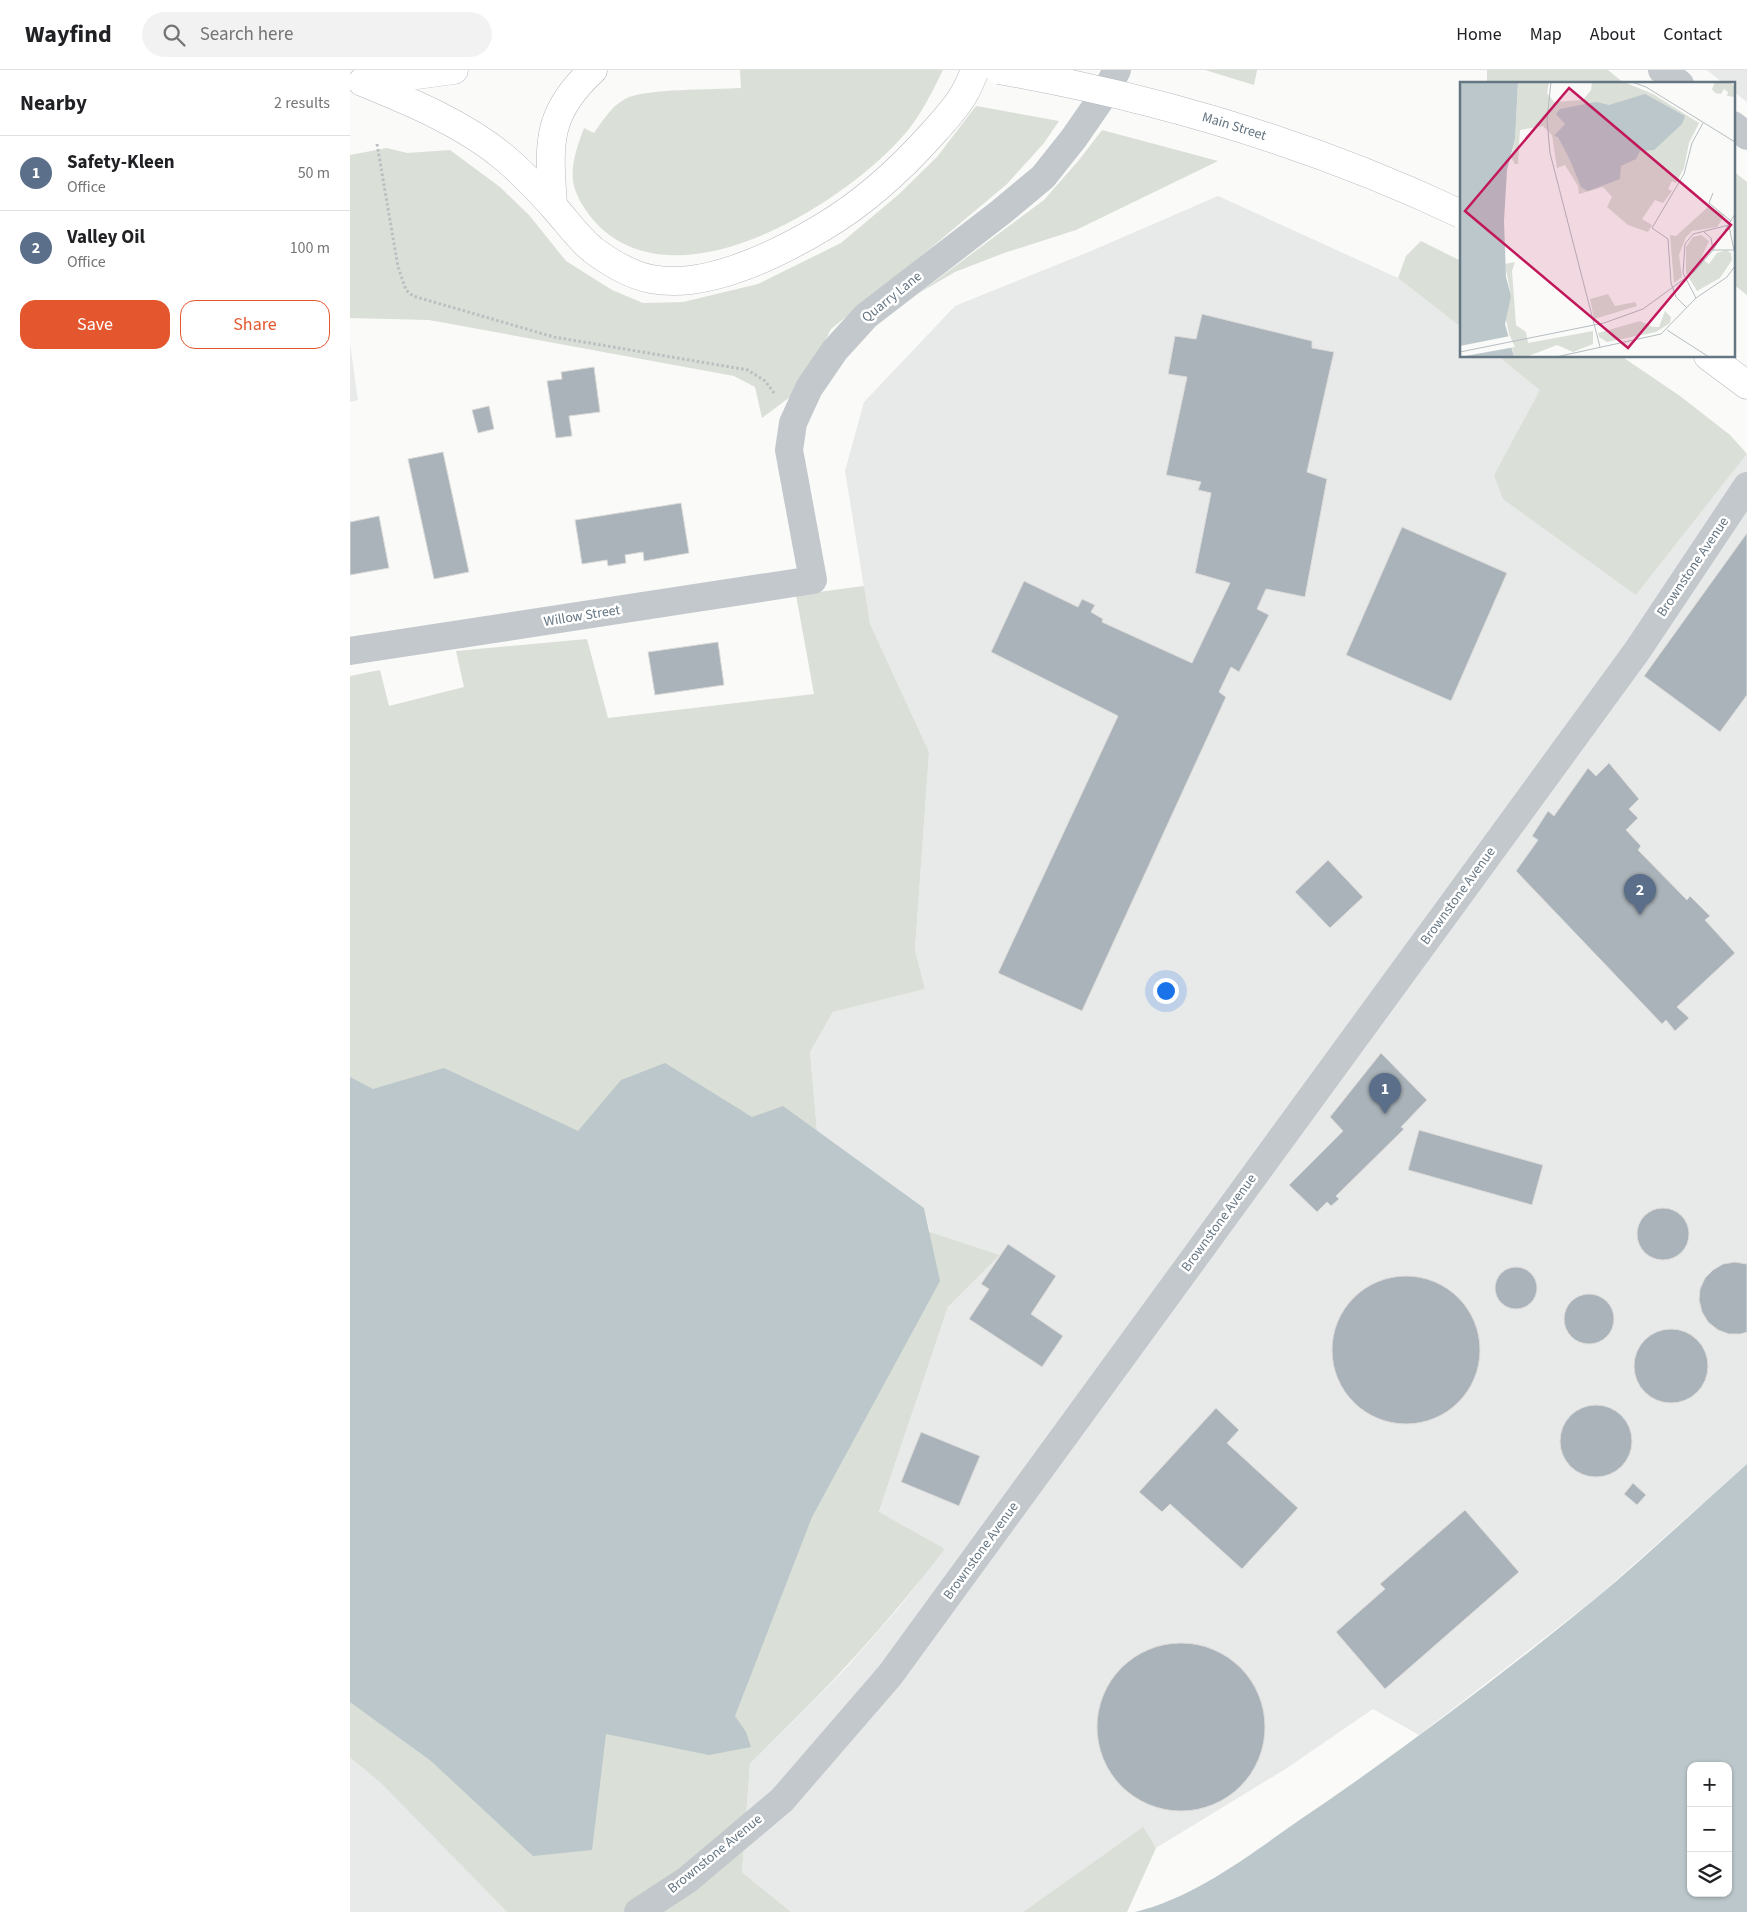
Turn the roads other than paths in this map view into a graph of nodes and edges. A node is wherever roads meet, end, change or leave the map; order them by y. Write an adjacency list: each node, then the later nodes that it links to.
1 (454, 70): 7 (highway)
2 (593, 70): 11 (highway)
3 (975, 70): 11 (highway)
4 (999, 70): 12 (highway, Main Street, bridge)
5 (1117, 70): 16 (street, Quarry Lane)
6 (1662, 70): 8 (street)
7 (363, 79): 11 (highway)
8 (1677, 82)
9 (1734, 126): 10 (street)
10 (1747, 136)
11 (553, 205)
12 (1460, 214)
13 (1711, 358): 14 (highway)
14 (1747, 385)
15 (1747, 486): 18 (street, Brownstone Avenue)
16 (813, 580): 17 (street, Willow Street)
17 (350, 651)
18 (638, 1912)

